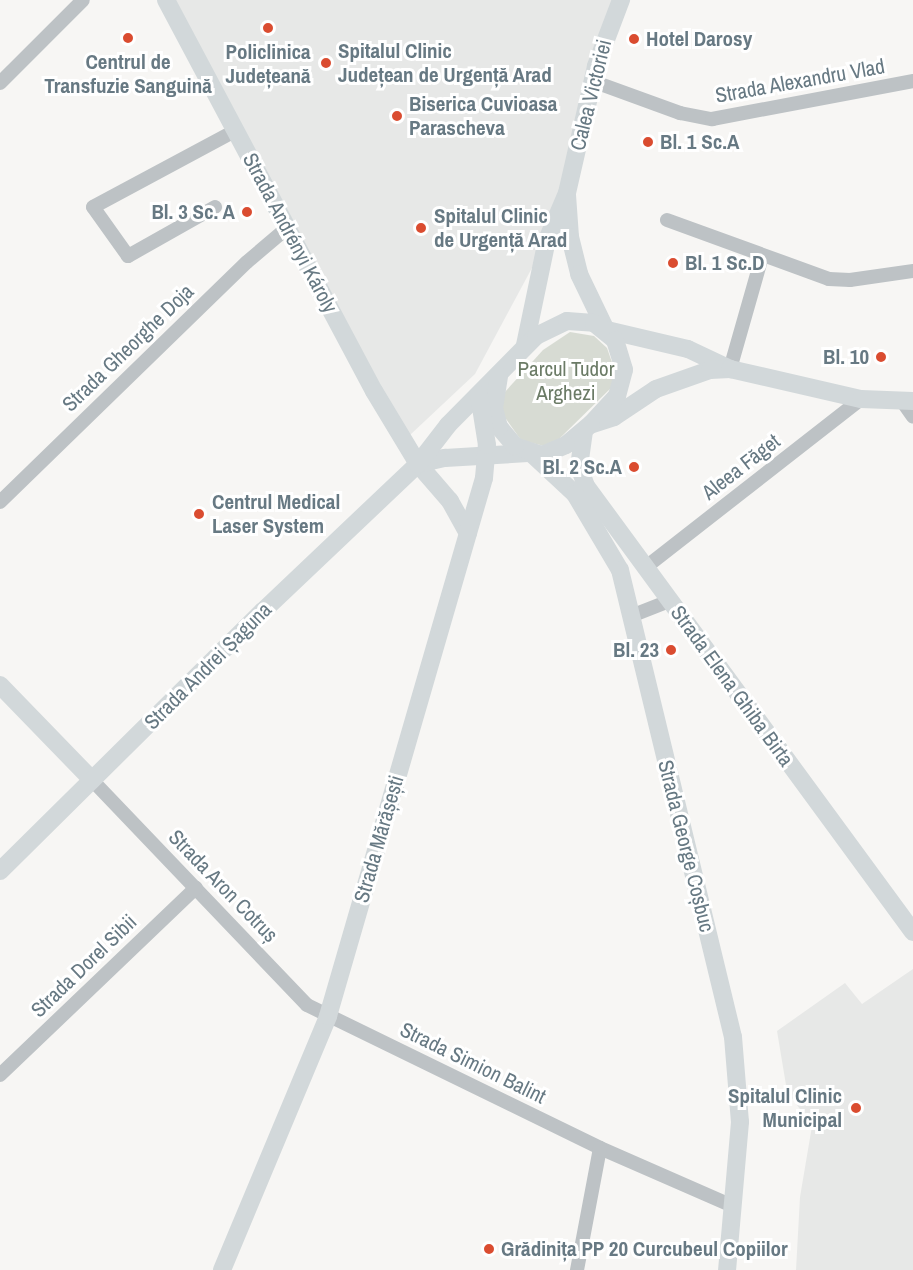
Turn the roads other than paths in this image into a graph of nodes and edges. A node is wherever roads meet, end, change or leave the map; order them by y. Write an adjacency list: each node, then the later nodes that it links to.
1 (83, 0): 6 (street)
2 (166, 0): 7 (main road, Strada Andrényi Károly)
3 (621, 0): 4 (main road, Calea Victoriei)
4 (592, 81): 5 (street, Strada Alexandru Vlad); 8 (main road, Calea Victoriei)
5 (913, 81)
6 (0, 82)
7 (235, 131): 9 (street); 11 (main road, Strada Andrényi Károly)
8 (567, 193): 14 (main road, Calea Victoriei); 15 (main road, Calea Victoriei)
9 (214, 207)
10 (667, 220): 12 (street)
11 (287, 228): 25 (main road, Strada Andrényi Károly); 26 (street, Strada Gheorghe Doja)
12 (762, 256): 13 (street); 16 (street)
13 (913, 271)
14 (606, 329): 15 (main road); 16 (main road); 22 (main road)
15 (525, 345): 17 (main road)
16 (730, 369): 19 (main road); 22 (main road)
17 (498, 376): 18 (main road, Strada Andrei Șaguna); 23 (main road)
18 (480, 394): 24 (main road, Strada Mărășești); 25 (main road, Strada Andrei Șaguna)
19 (861, 399): 20 (main road); 28 (street, Aleea Făget)
20 (907, 401): 21 (street)
21 (913, 417)
22 (588, 428): 23 (main road); 28 (main road, Strada Elena Ghiba Birta)
23 (530, 454): 24 (main road); 30 (main road, Strada George Coșbuc)
24 (487, 456): 25 (main road); 27 (main road, Strada Mărășești)
25 (418, 464): 27 (main road); 32 (main road, Strada Andrei Șaguna)
26 (0, 502)
27 (468, 533): 36 (main road, Strada Mărășești)
28 (646, 567): 29 (main road, Strada Elena Ghiba Birta)
29 (669, 601): 30 (street); 35 (main road, Strada Elena Ghiba Birta)
30 (631, 616): 39 (main road, Strada George Coșbuc)
31 (0, 685): 32 (main road)
32 (92, 780): 33 (main road, Strada Andrei Șaguna); 34 (street, Strada Aron Cotruș)
33 (0, 871)
34 (196, 888): 36 (street, Strada Aron Cotruș); 37 (street, Strada Dorel Sibii)
35 (913, 932)
36 (328, 1016): 38 (street, Strada Simion Balint); 40 (main road, Strada Mărășești)
37 (0, 1075)
38 (600, 1148): 39 (street, Strada Simion Balint); 41 (street)
39 (733, 1206): 42 (main road, Strada George Coșbuc)
40 (222, 1270)
41 (577, 1270)
42 (727, 1270)

